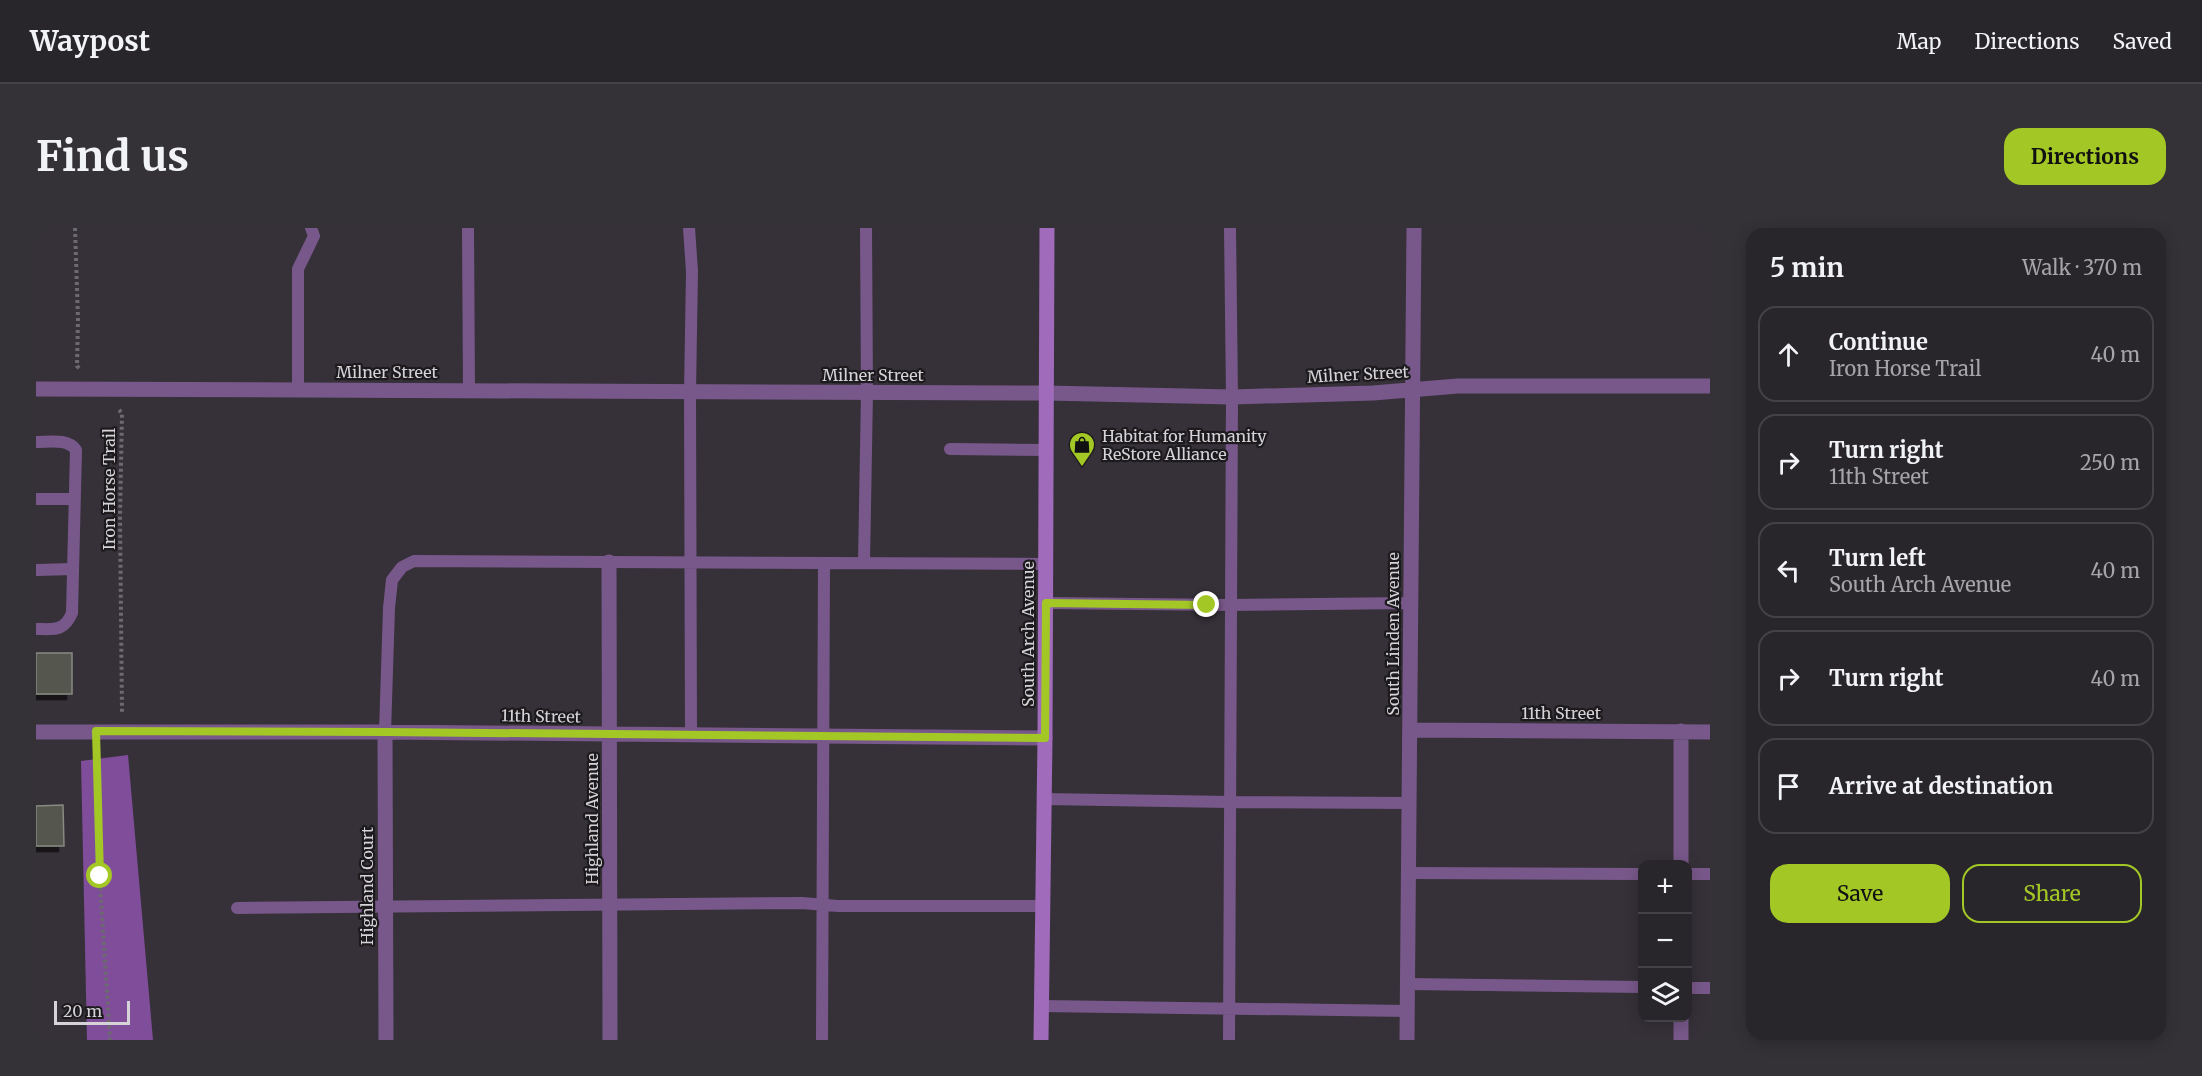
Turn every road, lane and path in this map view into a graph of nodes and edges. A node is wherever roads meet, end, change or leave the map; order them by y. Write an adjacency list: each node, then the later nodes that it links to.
1 (75, 228): 11 (path, Iron Horse Trail)
2 (310, 228): 12 (lane)
3 (468, 228): 13 (lane)
4 (689, 228): 15 (lane)
5 (866, 228): 16 (lane)
6 (1047, 228): 17 (street, South Arch Avenue)
7 (1230, 228): 18 (lane)
8 (1414, 228): 14 (street, South Linden Avenue)
9 (1710, 386): 14 (street, Milner Street)
10 (36, 389): 11 (street, Milner Street)
11 (100, 389): 12 (street, Milner Street); 37 (path, Iron Horse Trail)
12 (298, 389): 13 (street, Milner Street)
13 (469, 390): 15 (street, Milner Street)
14 (1412, 390): 18 (street, Milner Street); 32 (street, South Linden Avenue)
15 (690, 392): 16 (street, Milner Street); 25 (lane)
16 (867, 393): 17 (street, Milner Street); 27 (lane)
17 (1046, 393): 18 (street, Milner Street); 21 (street, South Arch Avenue)
18 (1232, 397): 33 (lane)
19 (36, 442): 23 (lane)
20 (950, 449): 21 (lane)
21 (1046, 450): 28 (street, South Arch Avenue)
22 (36, 499): 23 (lane)
23 (75, 499): 29 (lane)
24 (609, 562): 25 (lane); 40 (lane); 42 (street, Highland Avenue)
25 (690, 562): 26 (lane); 43 (lane)
26 (824, 563): 27 (lane); 44 (lane)
27 (864, 563): 28 (lane)
28 (1046, 564): 31 (street, South Arch Avenue)
29 (74, 569): 30 (lane); 34 (lane)
30 (36, 570)
31 (1046, 603): 33 (lane); 45 (street, South Arch Avenue)
32 (1411, 603): 33 (lane); 35 (street, South Linden Avenue)
33 (1230, 605): 47 (lane)
34 (36, 629)
35 (1411, 730): 38 (street, 11th Street); 48 (street, South Linden Avenue)
36 (96, 731): 37 (street, 11th Street); 39 (street, 11th Street); 67 (path)
37 (122, 731): 40 (street, 11th Street)
38 (1681, 731): 41 (street, 11th Street); 49 (street)
39 (36, 732)
40 (385, 732): 42 (street, 11th Street); 55 (street, Highland Court)
41 (1710, 732)
42 (610, 734): 43 (street, 11th Street); 56 (street, Highland Avenue)
43 (691, 735): 44 (street, 11th Street)
44 (824, 736): 45 (street, 11th Street); 54 (lane)
45 (1045, 738): 46 (street, South Arch Avenue)
46 (1044, 799): 47 (lane); 57 (street, South Arch Avenue)
47 (1229, 802): 48 (lane); 64 (lane)
48 (1410, 803): 50 (street, South Linden Avenue)
49 (1681, 860)
50 (1409, 873): 51 (lane); 59 (street, South Linden Avenue)
51 (1638, 874)
52 (1692, 874): 53 (lane)
53 (1710, 874)
54 (822, 904): 56 (lane); 57 (lane); 70 (lane)
55 (385, 906): 56 (lane); 58 (lane); 68 (street, Highland Court)
56 (610, 906): 69 (street, Highland Avenue)
57 (1043, 906): 63 (street, South Arch Avenue)
58 (237, 908)
59 (1408, 984): 60 (lane); 65 (street, South Linden Avenue)
60 (1638, 987)
61 (1692, 988): 62 (lane)
62 (1710, 988)
63 (1041, 1006): 64 (lane); 71 (street, South Arch Avenue)
64 (1229, 1009): 65 (lane); 72 (lane)
65 (1407, 1011): 73 (street, South Linden Avenue)
66 (1681, 1022): 74 (street)
67 (110, 1040)
68 (386, 1040)
69 (610, 1040)
70 (822, 1040)
71 (1041, 1040)
72 (1229, 1040)
73 (1407, 1040)
74 (1681, 1040)

